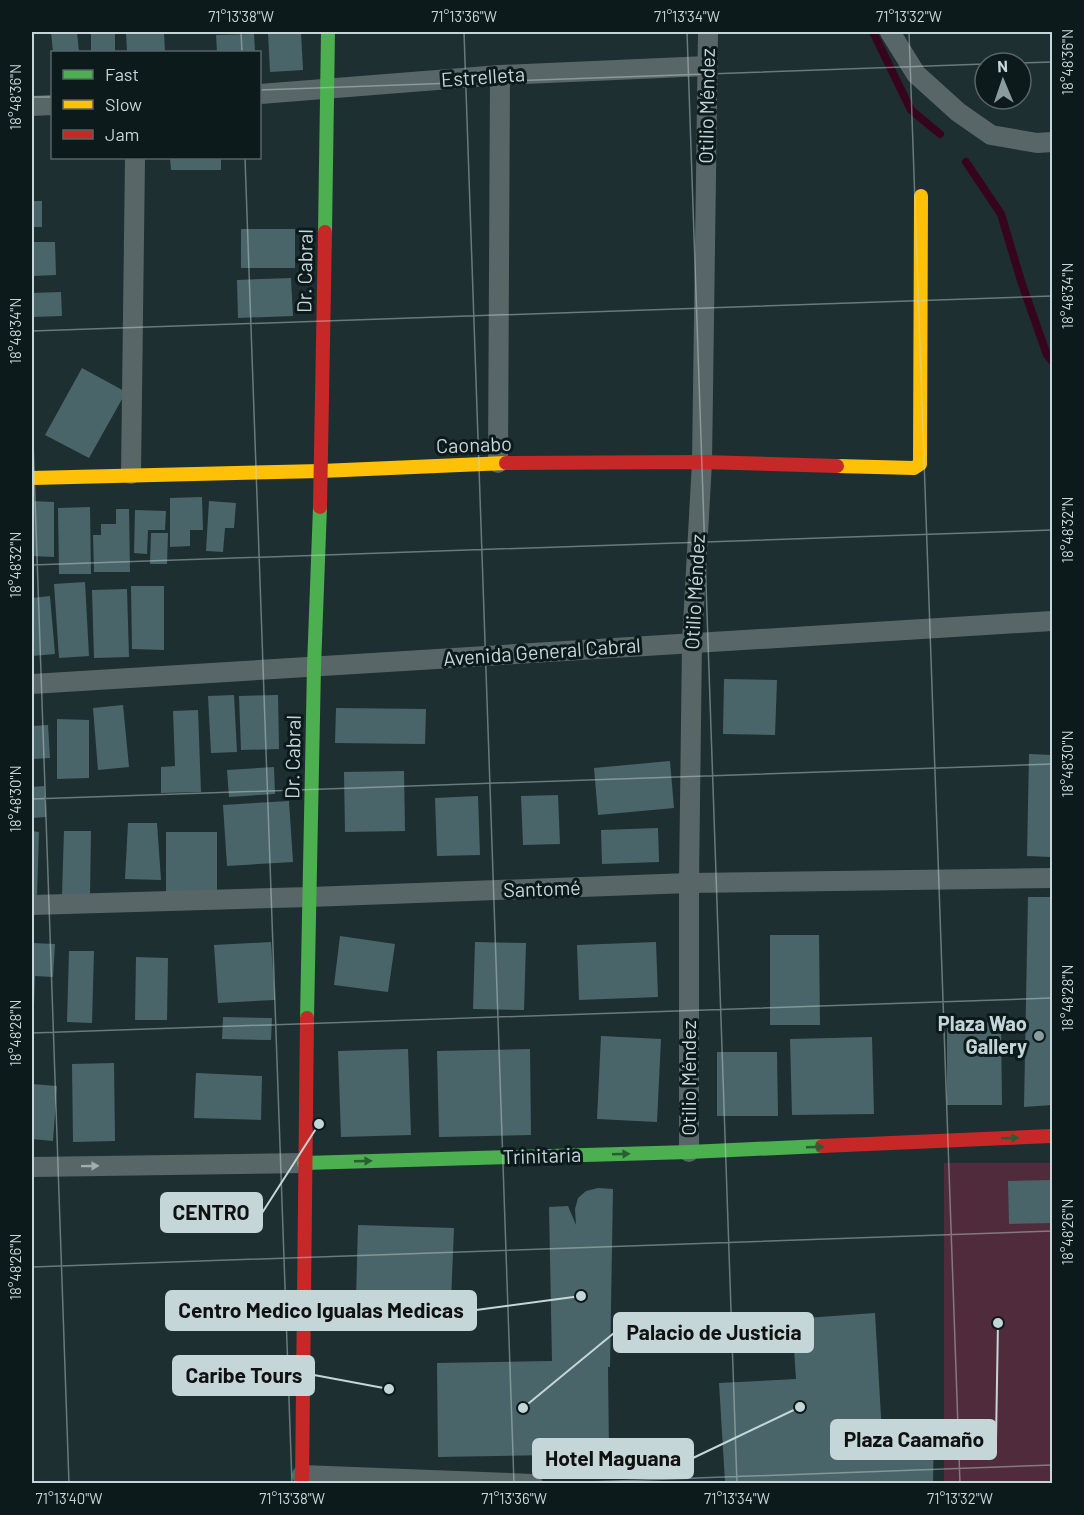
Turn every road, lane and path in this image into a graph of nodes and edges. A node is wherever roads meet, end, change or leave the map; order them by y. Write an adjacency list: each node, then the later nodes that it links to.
1 (328, 32): 6 (street, Dr. Cabral)
2 (708, 32): 4 (street, Otilio Méndez)
3 (890, 32): 10 (street)
4 (707, 66): 5 (street, Estrelleta); 13 (street, Otilio Méndez)
5 (500, 75): 6 (street, Estrelleta); 14 (street)
6 (328, 90): 7 (street, Estrelleta); 15 (street, Dr. Cabral)
7 (261, 94)
8 (51, 105): 9 (street)
9 (32, 106)
10 (1053, 142)
11 (135, 159): 16 (street)
12 (921, 196): 13 (street, Caonabo)
13 (702, 462): 14 (street, Caonabo); 19 (street, Otilio Méndez)
14 (498, 463): 15 (street, Caonabo)
15 (321, 471): 16 (street, Caonabo); 20 (street, Dr. Cabral)
16 (131, 474): 17 (street, Caonabo)
17 (32, 478)
18 (1053, 621): 19 (street, Avenida General Cabral)
19 (692, 642): 20 (street, Avenida General Cabral); 23 (street, Otilio Méndez)
20 (314, 667): 21 (street, Avenida General Cabral); 24 (street, Dr. Cabral)
21 (32, 684)
22 (1053, 878): 23 (street, Santomé)
23 (689, 883): 24 (street, Santomé); 27 (street, Otilio Méndez)
24 (310, 897): 25 (street, Santomé); 28 (street, Dr. Cabral)
25 (32, 905)
26 (1053, 1136): 27 (street, Trinitaria, one-way to 26)
27 (689, 1152): 28 (street, Trinitaria, one-way to 27)
28 (304, 1162): 29 (street, Trinitaria, one-way to 28); 30 (street, Dr. Cabral)
29 (32, 1167)
30 (302, 1479): 31 (street)
31 (533, 1484)

